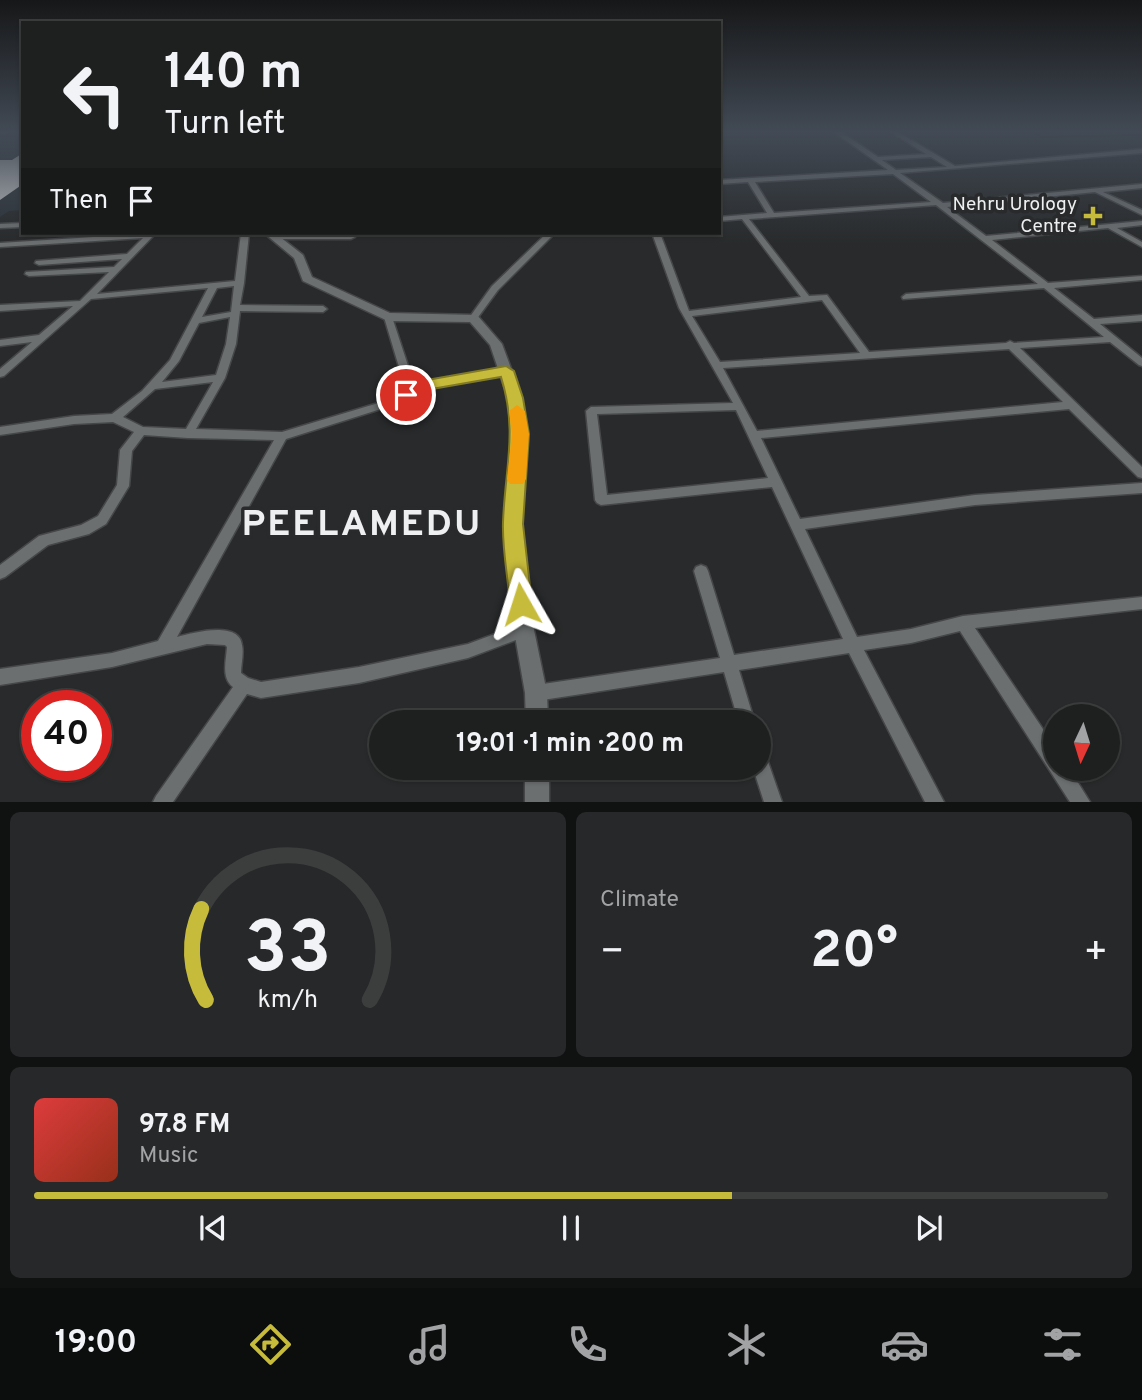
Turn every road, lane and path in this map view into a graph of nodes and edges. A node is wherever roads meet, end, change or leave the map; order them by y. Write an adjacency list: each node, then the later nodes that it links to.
1 (889, 169): 3 (street)
2 (932, 169): 3 (street)
3 (893, 172): 4 (street); 8 (street)
4 (751, 181): 5 (street); 10 (street)
5 (721, 182)
6 (1142, 186): 7 (street)
7 (1096, 190): 8 (street); 9 (street)
8 (941, 204): 10 (street); 24 (street)
9 (1142, 213)
10 (771, 214): 11 (street)
11 (744, 217): 12 (street); 36 (street)
12 (721, 219)
13 (1142, 223): 16 (street)
14 (21, 225): 15 (street)
15 (0, 226)
16 (1110, 226): 24 (street); 26 (street)
17 (137, 235): 25 (street)
18 (150, 235): 27 (street)
19 (245, 235): 32 (street)
20 (272, 235): 23 (street); 42 (street)
21 (549, 235): 43 (street)
22 (657, 235): 41 (street)
23 (351, 237)
24 (986, 238): 34 (street)
25 (0, 245)
26 (1142, 245)
27 (130, 256): 28 (street); 29 (street)
28 (39, 263)
29 (118, 269): 30 (street); 37 (street)
30 (29, 274)
31 (1142, 278): 34 (street)
32 (240, 283): 33 (street); 40 (street)
33 (214, 285): 37 (street); 45 (street)
34 (1050, 288): 35 (street); 46 (street)
35 (906, 298)
36 (807, 299): 41 (street); 51 (street)
37 (86, 300): 38 (street); 47 (street)
38 (0, 308)
39 (323, 309): 40 (street)
40 (234, 311): 45 (street); 56 (street)
41 (688, 314): 53 (street)
42 (388, 317): 43 (street); 58 (street)
43 (473, 318): 54 (street)
44 (1142, 318): 46 (street)
45 (194, 321): 57 (street)
46 (1092, 322): 48 (street)
47 (39, 338): 49 (street); 55 (street)
48 (1112, 339): 50 (street); 52 (street)
49 (0, 343)
50 (1010, 344): 51 (street); 59 (street)
51 (866, 354): 53 (street)
52 (1142, 363)
53 (716, 365): 60 (street)
54 (506, 371): 58 (street); 75 (street)
55 (0, 374)
56 (220, 378): 57 (street); 64 (street)
57 (152, 386): 61 (street)
58 (410, 388): 66 (street)
59 (1069, 405): 65 (street); 67 (street)
60 (740, 406): 65 (street); 68 (street)
61 (115, 418): 62 (street); 63 (street)
62 (0, 431)
63 (141, 431): 64 (street); 72 (street)
64 (188, 434): 66 (street)
65 (753, 435): 68 (street)
66 (282, 436): 77 (street)
67 (1142, 474)
68 (774, 482): 70 (street)
69 (1142, 488): 70 (street)
70 (795, 524): 76 (street)
71 (701, 571): 78 (street)
72 (0, 573)
73 (1142, 603): 74 (street)
74 (963, 623): 76 (street); 84 (street)
75 (524, 630): 80 (street); 81 (street)
76 (853, 645): 78 (street); 91 (street)
77 (164, 646): 79 (street); 80 (street)
78 (727, 662): 81 (street); 83 (street)
79 (0, 677)
80 (244, 685): 88 (street)
81 (536, 693): 82 (street)
82 (537, 710)
83 (743, 710)
84 (1043, 744)
85 (537, 780): 89 (street)
86 (766, 780): 90 (street)
87 (1067, 781): 92 (street)
88 (162, 802)
89 (537, 802)
90 (773, 802)
91 (935, 802)
92 (1081, 802)

